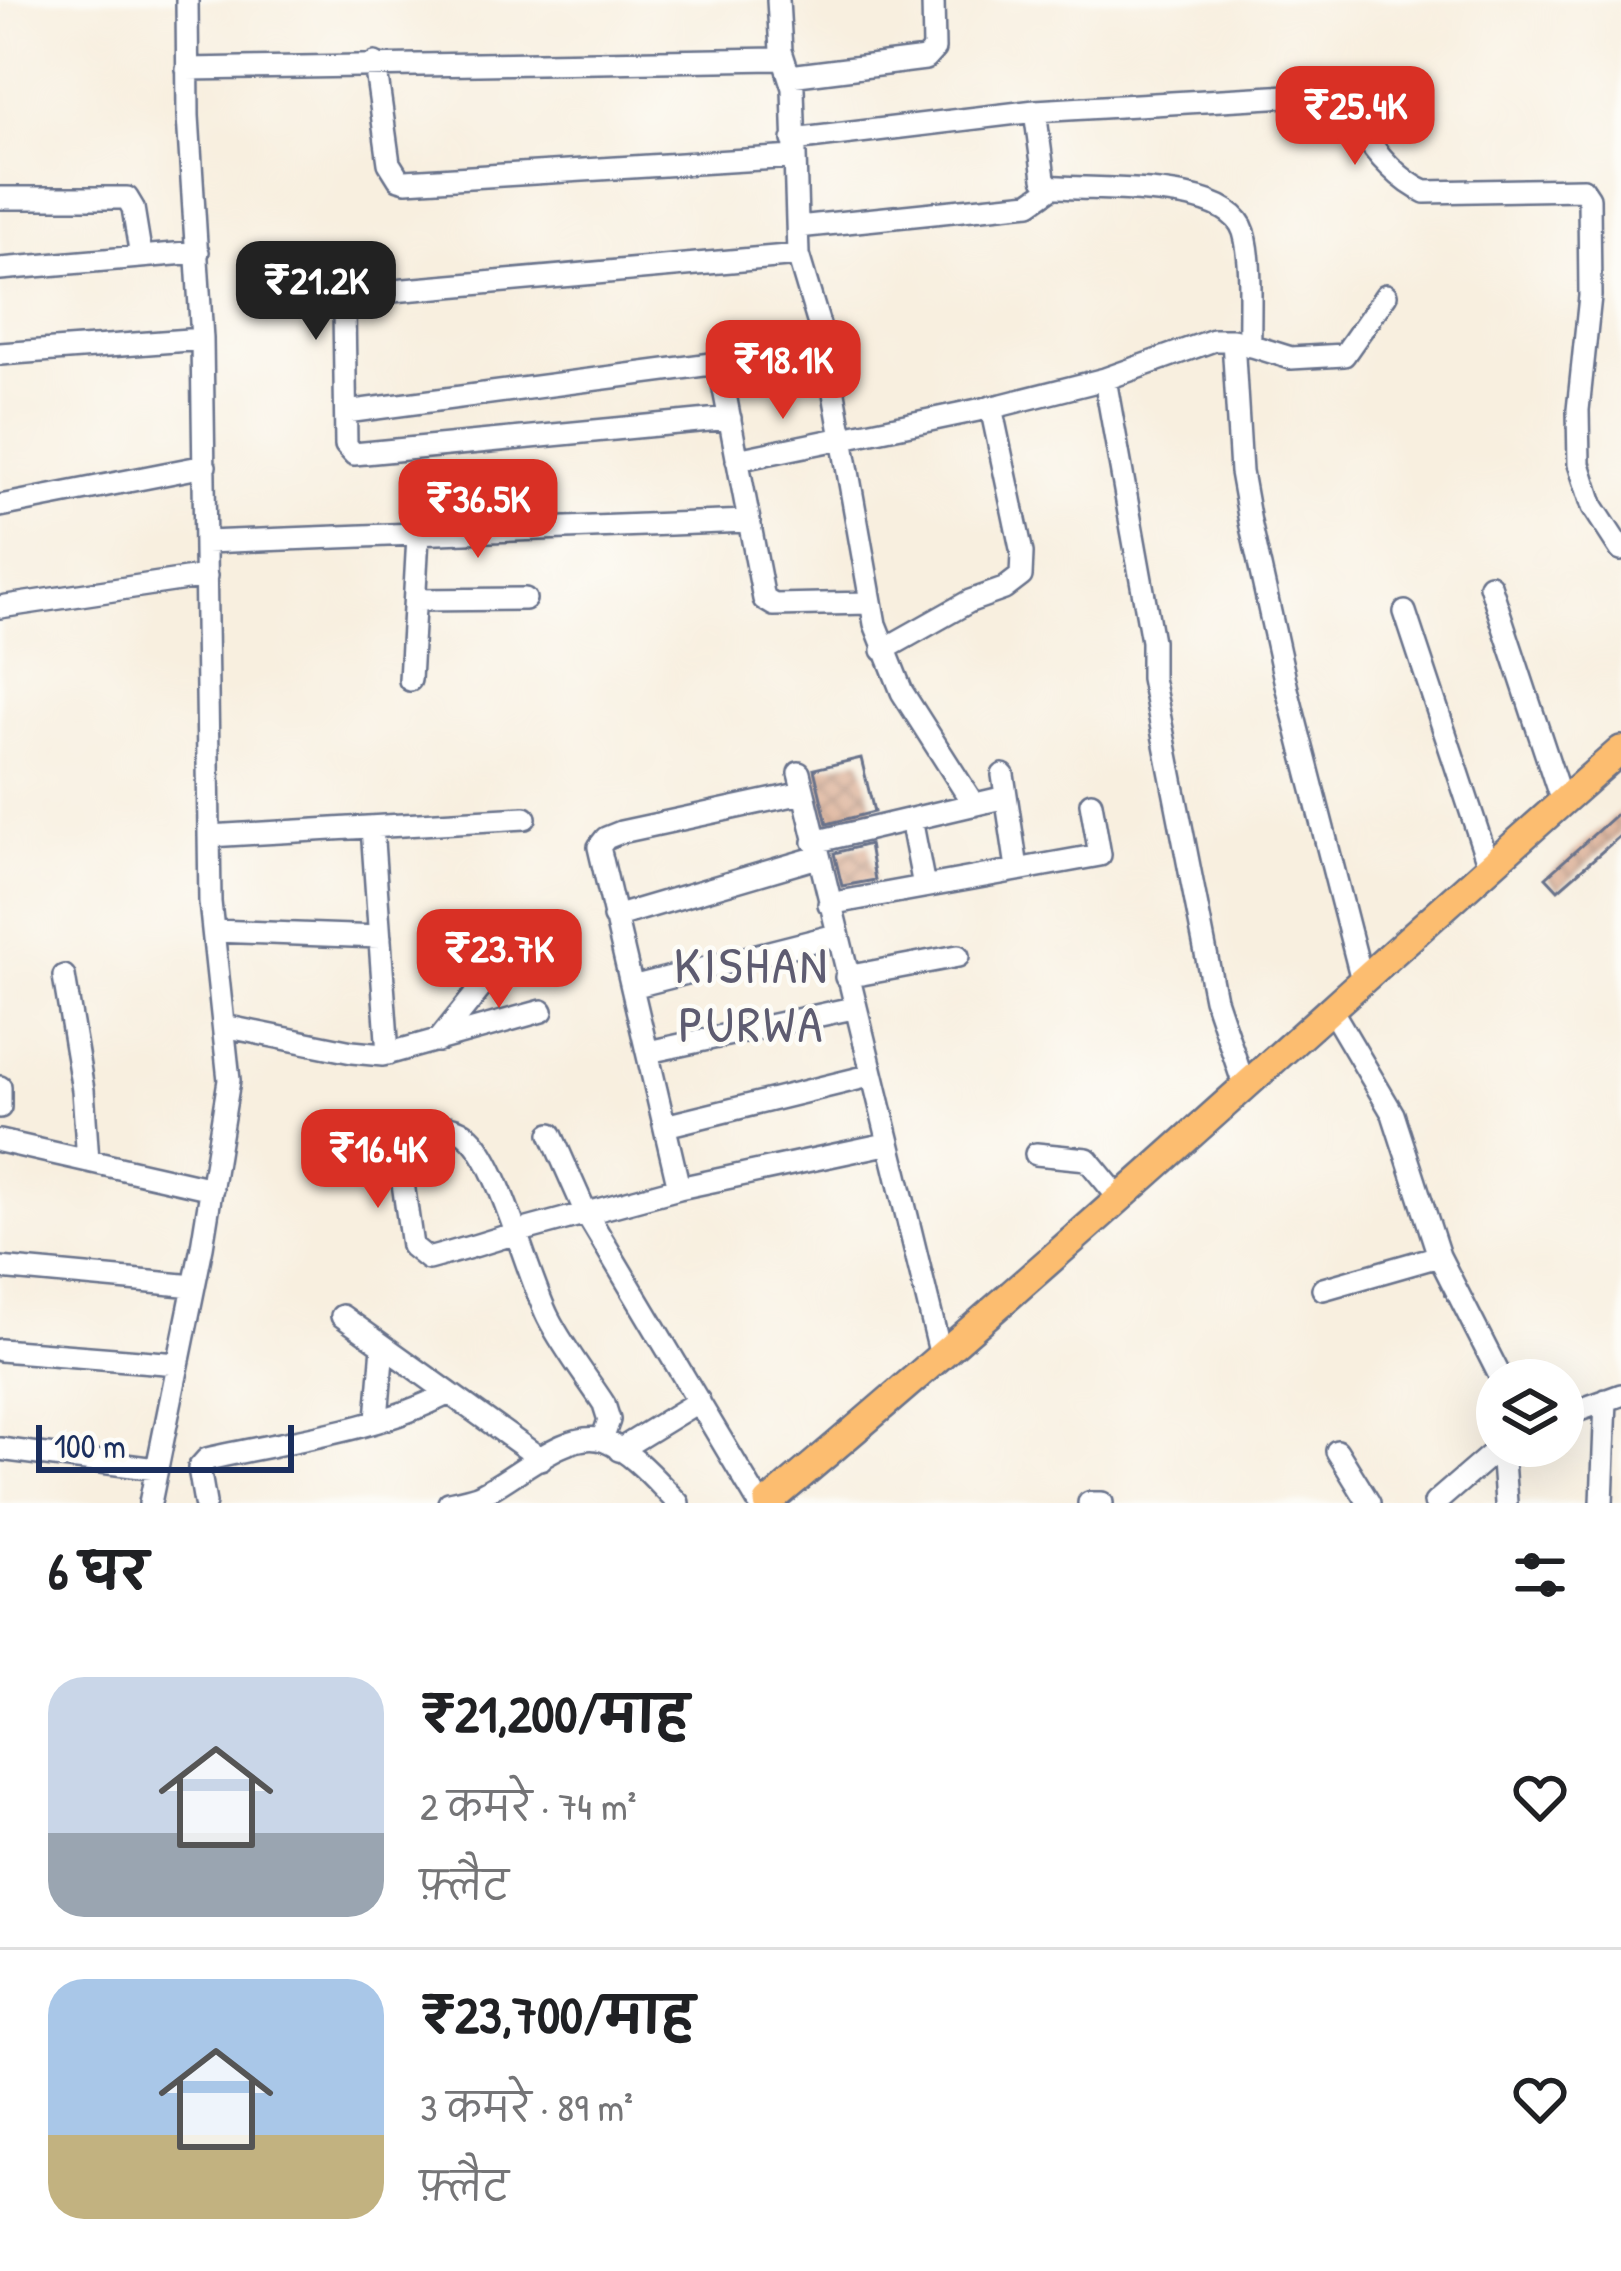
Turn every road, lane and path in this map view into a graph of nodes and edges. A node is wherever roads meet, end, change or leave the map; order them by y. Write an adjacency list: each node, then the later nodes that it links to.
1 (187, 0): 6 (street)
2 (778, 0): 5 (street)
3 (933, 0): 5 (street)
4 (375, 63): 5 (street); 6 (street); 8 (street)
5 (787, 67): 8 (street)
6 (187, 69): 12 (street)
7 (1035, 111): 8 (street); 9 (street); 33 (street)
8 (794, 148): 11 (street)
9 (1053, 187): 11 (street); 19 (street)
10 (0, 198): 14 (street)
11 (797, 227): 13 (street)
12 (198, 253): 14 (street); 17 (street)
13 (798, 255): 18 (street); 24 (street)
14 (140, 257): 15 (street)
15 (0, 269)
16 (1386, 295): 19 (street)
17 (202, 339): 20 (street); 28 (street)
18 (824, 339): 21 (street); 26 (street)
19 (1241, 343): 22 (street); 64 (street)
20 (0, 354)
21 (719, 363): 24 (street); 25 (street)
22 (1105, 379): 23 (street); 75 (street)
23 (991, 407): 26 (street); 41 (street)
24 (346, 412): 25 (street)
25 (730, 418): 27 (street)
26 (842, 439): 27 (street); 38 (street)
27 (737, 460): 30 (street)
28 (205, 466): 29 (street); 32 (street)
29 (0, 506)
30 (748, 521): 31 (street); 38 (street)
31 (418, 536): 32 (street); 37 (street)
32 (206, 542): 34 (street)
33 (1621, 550)
34 (206, 576): 39 (street); 50 (street)
35 (1490, 585): 44 (street)
36 (525, 599): 37 (street)
37 (415, 600): 42 (street)
38 (870, 603): 41 (street)
39 (0, 607)
40 (1405, 612): 52 (street)
41 (883, 650): 46 (street)
42 (410, 680)
43 (1621, 750): 44 (main road)
44 (1562, 802): 52 (main road)
45 (1090, 803): 53 (street)
46 (974, 805): 48 (street); 53 (street)
47 (525, 818): 49 (street)
48 (911, 819): 51 (street); 54 (street)
49 (372, 827): 50 (street); 59 (street)
50 (209, 836): 57 (street)
51 (816, 849): 55 (street); 56 (street); 56 (street)
52 (1489, 866): 64 (main road)
53 (1017, 868): 54 (street)
54 (924, 886): 55 (street)
55 (829, 904): 58 (street)
56 (614, 917): 65 (street)
57 (214, 931): 59 (street); 69 (street)
58 (836, 935): 63 (street); 65 (street)
59 (380, 937): 72 (street)
60 (515, 946): 70 (street)
61 (958, 956): 63 (street)
62 (64, 976): 82 (street)
63 (845, 976): 66 (street)
64 (1363, 980): 67 (main road)
65 (632, 988): 71 (street)
66 (853, 1008): 71 (street); 73 (street)
67 (1331, 1009): 75 (main road); 88 (street)
68 (542, 1011): 70 (street)
69 (224, 1026): 72 (street); 84 (street)
70 (438, 1042): 72 (street)
71 (648, 1052): 77 (street)
72 (388, 1054)
73 (869, 1076): 77 (street); 80 (street)
74 (0, 1087): 76 (street)
75 (1245, 1088): 85 (main road)
76 (0, 1107)
77 (665, 1126): 83 (street)
78 (551, 1134): 86 (street)
79 (0, 1141): 82 (street)
80 (886, 1144): 83 (street); 95 (street)
81 (1036, 1154): 85 (street)
82 (88, 1161): 84 (street)
83 (679, 1188): 86 (street)
84 (212, 1189): 90 (street)
85 (1120, 1198): 95 (main road)
86 (586, 1213): 87 (street); 100 (street)
87 (514, 1233): 87 (street); 103 (street)
88 (1439, 1256): 91 (street); 96 (street)
89 (0, 1268): 90 (street)
90 (194, 1286): 97 (street)
91 (1322, 1289)
92 (342, 1316): 93 (street)
93 (383, 1346): 98 (street); 102 (street)
94 (0, 1350): 97 (street)
95 (941, 1356): 114 (main road)
96 (1491, 1359)
97 (178, 1364): 109 (street)
98 (449, 1393): 102 (street); 106 (street)
99 (1613, 1398): 101 (street); 120 (street)
100 (699, 1401): 103 (street); 114 (street)
101 (1584, 1408)
102 (377, 1419): 111 (street)
103 (611, 1445): 106 (street); 113 (street)
104 (0, 1449): 109 (street)
105 (1337, 1451): 117 (street)
106 (541, 1459): 112 (street)
107 (1477, 1467): 118 (street)
108 (1503, 1467): 119 (street)
109 (156, 1469): 110 (street)
110 (150, 1503)
111 (205, 1503)
112 (449, 1503)
113 (678, 1503)
114 (764, 1503)
115 (1089, 1503): 116 (street)
116 (1102, 1503)
117 (1369, 1503)
118 (1435, 1503)
119 (1506, 1503)
120 (1602, 1503)

